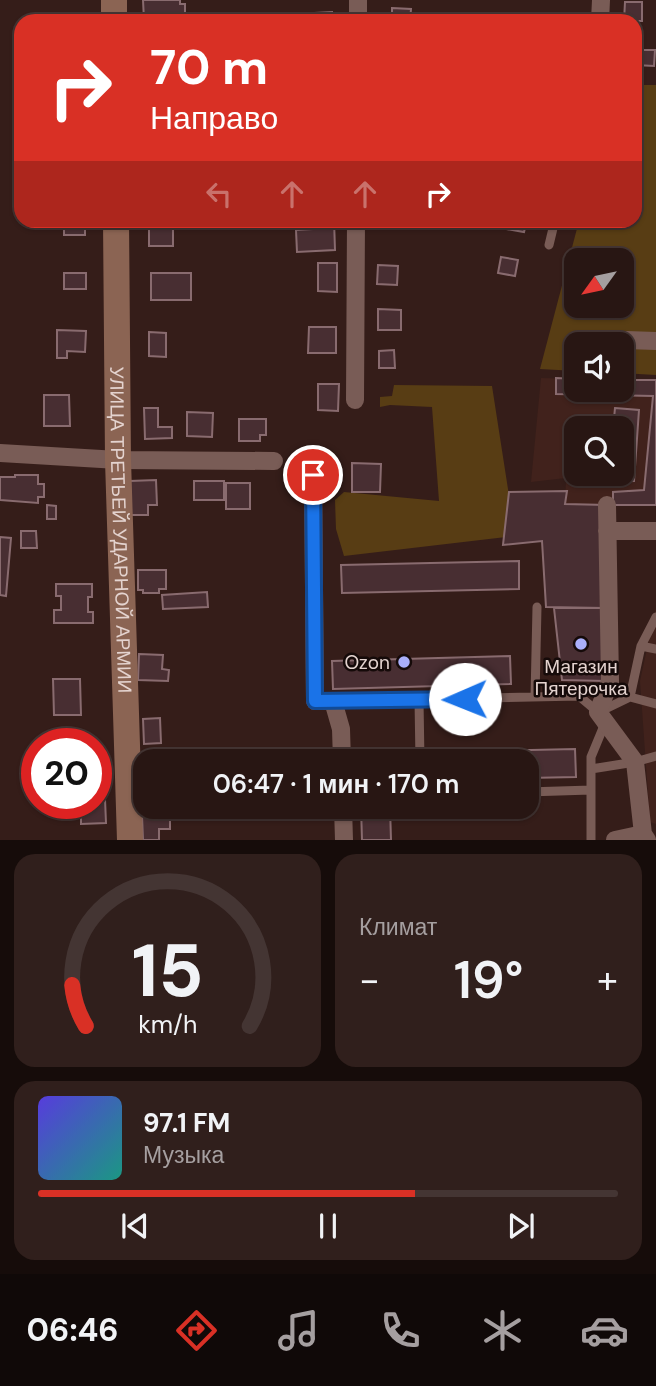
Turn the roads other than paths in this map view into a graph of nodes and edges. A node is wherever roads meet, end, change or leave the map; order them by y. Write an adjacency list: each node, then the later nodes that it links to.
1 (116, 228): 9 (main road, УЛИЦА ТРЕТЬЕЙ УДАРНОЙ АРМИИ)
2 (356, 228): 7 (street)
3 (553, 228): 4 (lane)
4 (549, 245)
5 (634, 341): 6 (street)
6 (656, 341)
7 (355, 400)
8 (0, 453): 9 (street)
9 (118, 460): 10 (street); 34 (main road, УЛИЦА ТРЕТЬЕЙ УДАРНОЙ АРМИИ)
10 (274, 461)
11 (313, 475): 22 (street)
12 (607, 505): 13 (street)
13 (607, 531): 14 (street); 24 (street)
14 (656, 531)
15 (537, 607): 19 (lane)
16 (656, 617): 17 (lane)
17 (641, 646): 18 (lane); 20 (lane)
18 (656, 649)
19 (535, 697): 21 (lane); 24 (lane)
20 (630, 697): 23 (lane); 24 (lane)
21 (419, 700): 22 (lane); 26 (lane)
22 (333, 701): 25 (street)
23 (656, 704)
24 (598, 712): 28 (street); 29 (lane)
25 (342, 749)
26 (420, 749)
27 (656, 756): 28 (lane)
28 (635, 762): 29 (lane); 33 (street)
29 (591, 768): 30 (lane)
30 (591, 790): 31 (lane); 36 (lane)
31 (539, 792)
32 (343, 819): 35 (street)
33 (649, 836): 37 (street)
34 (130, 840)
35 (344, 840)
36 (591, 840)
37 (615, 840)

